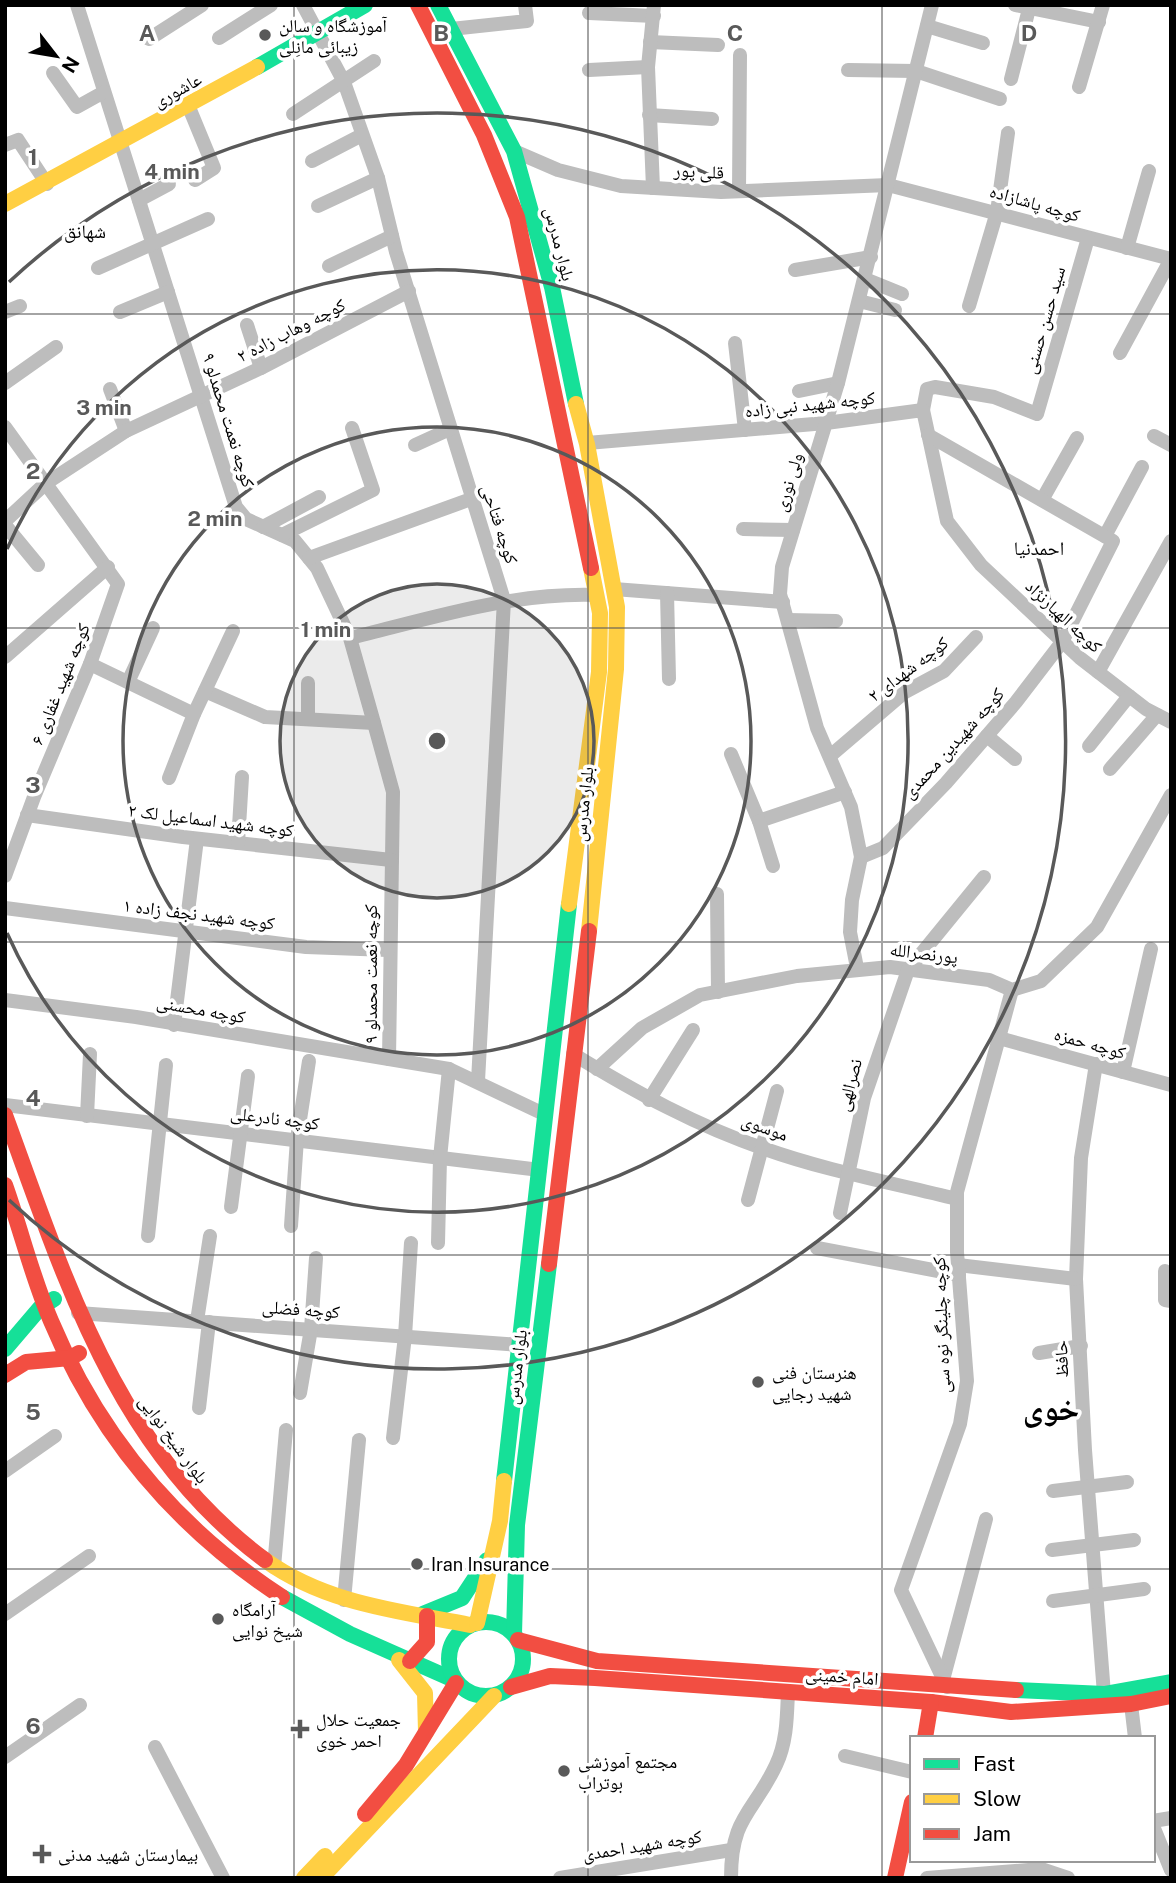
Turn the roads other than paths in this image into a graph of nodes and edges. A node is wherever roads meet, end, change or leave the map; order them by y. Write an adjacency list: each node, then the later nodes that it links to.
1 (77, 5): 34 (street, کوچه نعمت محمدلو ۹)
2 (202, 5): 20 (street)
3 (271, 5): 19 (street)
4 (303, 5): 17 (street, کوچه فتاحی)
5 (365, 5): 17 (main road, عاشوری)
6 (418, 5): 18 (main road, بلوار مدرس)
7 (438, 5): 16 (main road, بلوار مدرس)
8 (525, 5): 16 (street)
9 (932, 5): 15 (street, ولی نوری)
10 (1103, 5): 14 (street)
11 (1024, 6): 14 (street); 31 (street)
12 (654, 10): 13 (street); 21 (street)
13 (589, 13)
14 (1098, 22): 33 (street)
15 (927, 26): 22 (street); 29 (street, ولی نوری)
16 (451, 29): 18 (street); 44 (main road, بلوار مدرس)
17 (320, 33): 32 (street, کوچه فتاحی); 36 (main road, عاشوری)
18 (435, 37): 118 (main road, بلوار مدرس)
19 (219, 38)
20 (149, 39)
21 (650, 42): 23 (street); 26 (street)
22 (982, 43)
23 (718, 45)
24 (740, 55): 53 (street)
25 (374, 61): 32 (street)
26 (648, 68): 28 (street); 38 (street)
27 (848, 69): 29 (street)
28 (589, 70)
29 (916, 71): 35 (street); 51 (street, ولی نوری)
30 (53, 73): 34 (street)
31 (1011, 79)
32 (344, 82): 37 (street); 41 (street, کوچه فتاحی)
33 (1079, 87)
34 (104, 92): 42 (street, کوچه نعمت محمدلو ۹)
35 (1000, 99)
36 (188, 105): 42 (main road, عاشوری); 48 (street)
37 (293, 114)
38 (649, 115): 39 (street); 52 (street)
39 (712, 119)
40 (1008, 133): 57 (street)
41 (362, 135): 45 (street); 47 (street, کوچه فتاحی)
42 (119, 144): 49 (main road, عاشوری); 54 (street, کوچه نعمت محمدلو ۹)
43 (5, 145): 49 (street)
44 (514, 150): 52 (street, قلی پور); 98 (main road, بلوار مدرس)
45 (312, 161)
46 (1149, 172): 62 (street)
47 (378, 178): 56 (street); 59 (street, کوچه فتاحی)
48 (195, 180)
49 (47, 184): 55 (main road, عاشوری)
50 (169, 184): 54 (street)
51 (888, 185): 53 (street, قلی پور); 57 (street, کوچه پاشازاده); 63 (street, ولی نوری)
52 (653, 188): 53 (street, قلی پور)
53 (739, 191)
54 (139, 200): 61 (street, کوچه نعمت محمدلو ۹)
55 (5, 205)
56 (318, 205)
57 (997, 212): 60 (street, کوچه پاشازاده); 74 (street)
58 (208, 219): 61 (street)
59 (392, 236): 65 (street); 69 (street, کوچه فتاحی)
60 (1088, 238): 62 (street, کوچه پاشازاده); 88 (street, سید حسن حسنی)
61 (153, 242): 66 (street); 70 (street, کوچه نعمت محمدلو ۹)
62 (1127, 248): 64 (street, کوچه پاشازاده)
63 (871, 257): 67 (street); 68 (street, ولی نوری)
64 (1171, 259): 81 (street)
65 (329, 266)
66 (98, 268)
67 (795, 270)
68 (865, 279): 71 (street); 72 (street, ولی نوری)
69 (409, 291): 82 (street, کوچه وهاب زاده ۲); 92 (street, کوچه فتاحی)
70 (168, 292): 77 (street); 87 (street, کوچه نعمت محمدلو ۹)
71 (902, 294)
72 (859, 301): 75 (street); 84 (street, ولی نوری)
73 (20, 306): 76 (street)
74 (969, 306)
75 (895, 310)
76 (5, 312)
77 (120, 312)
78 (247, 325): 82 (street)
79 (736, 343): 93 (street)
80 (56, 347): 83 (street)
81 (1120, 353)
82 (261, 368): 87 (street, کوچه وهاب زاده ۲)
83 (5, 383)
84 (838, 383): 86 (street); 89 (street, ولی نوری)
85 (110, 389): 94 (street)
86 (799, 391)
87 (202, 395): 94 (street, کوچه وهاب زاده ۲); 107 (street, کوچه نعمت محمدلو ۹)
88 (923, 410): 89 (street, کوچه شهید نبی زاده); 95 (street)
89 (826, 423): 93 (street, کوچه شهید نبی زاده); 109 (street, ولی نوری)
90 (5, 427): 102 (street)
91 (352, 428): 110 (street)
92 (450, 429): 99 (street); 104 (street, کوچه فتاحی)
93 (745, 430): 98 (street, کوچه شهید نبی زاده)
94 (125, 431): 102 (street, کوچه وهاب زاده ۲)
95 (928, 435): 105 (street); 127 (street, کوچه الهیارنژاد)
96 (1154, 436): 100 (street)
97 (1077, 438): 105 (street)
98 (587, 443): 116 (main road, بلوار مدرس)
99 (415, 445)
100 (1171, 445)
101 (1142, 467): 111 (street)
102 (45, 484): 106 (street, کوچه وهاب زاده ۲); 115 (street)
103 (318, 497): 107 (street)
104 (471, 499): 113 (street); 119 (street, کوچه فتاحی)
105 (1042, 500): 111 (street)
106 (5, 523): 114 (street)
107 (263, 527): 110 (street, کوچه نعمت محمدلو ۹)
108 (743, 529): 109 (street)
109 (793, 530): 120 (street, ولی نوری)
110 (282, 535): 113 (street, کوچه نعمت محمدلو ۹)
111 (1105, 536): 127 (street, کوچه شهیدین محمدی)
112 (1171, 541): 130 (street)
113 (309, 558): 126 (street, کوچه نعمت محمدلو ۹)
114 (38, 565)
115 (108, 567): 128 (street); 129 (street, کوچه شهید غفاری ۶)
116 (614, 589): 117 (street); 174 (main road, بلوار مدرس)
117 (667, 593): 120 (street); 131 (street)
118 (597, 595): 119 (street); 189 (main road, بلوار مدرس)
119 (504, 600): 126 (street); 183 (street, کوچه فتاحی)
120 (783, 602): 121 (street, ولی نوری)
121 (788, 620): 122 (street); 144 (street, ولی نوری)
122 (836, 621)
123 (153, 628): 132 (street)
124 (233, 631): 134 (street)
125 (976, 637): 144 (street, کوچه شهدای ۲)
126 (350, 638): 140 (street, کوچه نعمت محمدلو ۹)
127 (1062, 642): 130 (street, کوچه الهیارنژاد); 141 (street, کوچه شهیدین محمدی)
128 (5, 657)
129 (90, 664): 132 (street); 151 (street, کوچه شهید غفاری ۶)
130 (1098, 672): 135 (street, کوچه الهیارنژاد)
131 (669, 679)
132 (128, 682): 136 (street)
133 (308, 683): 138 (street)
134 (205, 691): 136 (street); 138 (street)
135 (1129, 696): 137 (street, کوچه الهیارنژاد); 142 (street)
136 (194, 714): 148 (street)
137 (1157, 715): 139 (street, کوچه الهیارنژاد); 146 (street)
138 (308, 719): 140 (street)
139 (1171, 722)
140 (374, 723): 156 (street, کوچه نعمت محمدلو ۹)
141 (987, 736): 145 (street); 155 (street, کوچه شهیدین محمدی)
142 (1089, 746)
143 (731, 754): 152 (street)
144 (830, 756): 149 (street, ولی نوری)
145 (1015, 759)
146 (1110, 769)
147 (242, 777): 154 (street)
148 (169, 778)
149 (845, 792): 152 (street); 155 (street, ولی نوری)
150 (1171, 795): 167 (street)
151 (27, 816): 153 (street, کوچه شهید اسماعیل لک ۲); 158 (street, کوچه شهید غفاری ۶)
152 (758, 821): 157 (street)
153 (197, 839): 154 (street, کوچه شهید اسماعیل لک ۲); 162 (street)
154 (238, 843): 156 (street, کوچه شهید اسماعیل لک ۲)
155 (862, 857): 165 (street, ولی نوری)
156 (391, 860): 164 (street, کوچه نعمت محمدلو ۹)
157 (773, 866)
158 (5, 876)
159 (984, 877): 166 (street, نصرالهی)
160 (717, 894): 168 (street)
161 (5, 908): 162 (street, کوچه شهید نجف زاده ۱)
162 (187, 933): 164 (street, کوچه شهید نجف زاده ۱); 170 (street)
163 (1151, 949): 181 (street)
164 (388, 950): 175 (street, کوچه نعمت محمدلو ۹)
165 (857, 968): 166 (street, پورنصرالله); 168 (street, پورنصرالله)
166 (908, 970): 167 (street, پورنصرالله); 197 (street, نصرالهی)
167 (1012, 990): 172 (street, کوچه چلینگر نوه سی)
168 (718, 992): 180 (street, پورنصرالله)
169 (5, 1000): 170 (street, کوچه محسنی)
170 (174, 1025): 175 (street, کوچه محسنی)
171 (693, 1030): 186 (street)
172 (999, 1038): 177 (street, کوچه حمزه); 199 (street, کوچه چلینگر نوه سی)
173 (90, 1054): 190 (street)
174 (573, 1054): 180 (street, موسوی); 245 (main road, بلوار مدرس)
175 (389, 1059): 179 (street, کوچه محسنی)
176 (309, 1061): 193 (street)
177 (1096, 1064): 181 (street, کوچه حمزه); 212 (street, حافظ)
178 (166, 1065): 191 (street)
179 (449, 1069): 183 (street, کوچه محسنی); 195 (street)
180 (597, 1069): 186 (street, موسوی)
181 (1123, 1072): 184 (street, کوچه حمزه)
182 (248, 1076): 192 (street)
183 (478, 1082): 189 (street, کوچه محسنی)
184 (1171, 1085)
185 (777, 1091): 194 (street)
186 (649, 1100): 194 (street, موسوی)
187 (5, 1105): 190 (street, کوچه نادرعلی)
188 (5, 1115): 213 (main road, بلوار شیخ نوایی)
189 (546, 1115): 196 (main road, بلوار مدرس)
190 (87, 1116): 191 (street, کوچه نادرعلی)
191 (161, 1124): 192 (street, کوچه نادرعلی); 204 (street)
192 (242, 1133): 193 (street, کوچه نادرعلی); 201 (street)
193 (297, 1139): 195 (street, کوچه نادرعلی); 203 (street)
194 (764, 1149): 197 (street, موسوی); 200 (street)
195 (440, 1158): 196 (street, کوچه نادرعلی); 206 (street)
196 (540, 1170): 221 (main road, بلوار مدرس)
197 (846, 1171): 199 (street, موسوی); 202 (street, نصرالهی)
198 (5, 1185): 215 (main road)
199 (957, 1199): 210 (street, کوچه چلینگر نوه سی)
200 (748, 1200)
201 (231, 1207)
202 (839, 1213)
203 (291, 1226)
204 (148, 1236)
205 (210, 1236): 217 (street)
206 (438, 1242)
207 (411, 1243): 219 (street)
208 (817, 1248): 210 (street)
209 (316, 1258): 218 (street)
210 (958, 1270): 212 (street); 260 (street, کوچه چلینگر نوه سی)
211 (1165, 1271): 214 (street)
212 (1076, 1279): 222 (street, حافظ)
213 (71, 1293): 215 (main road); 216 (main road, بلوار شیخ نوایی)
214 (1171, 1301)
215 (46, 1302): 223 (main road); 225 (main road)
216 (78, 1313): 217 (street, کوچه فضلی); 220 (main road, بلوار شیخ نوایی)
217 (203, 1322): 218 (street, کوچه فضلی); 228 (street)
218 (310, 1329): 219 (street, کوچه فضلی); 227 (street)
219 (405, 1336): 221 (street, کوچه فضلی); 231 (street)
220 (93, 1345): 225 (main road); 243 (main road, بلوار شیخ نوایی)
221 (520, 1345): 239 (main road, بلوار مدرس)
222 (1081, 1346): 224 (street); 235 (street, حافظ)
223 (5, 1349)
224 (1040, 1353)
225 (70, 1358): 226 (main road); 255 (main road)
226 (5, 1375)
227 (300, 1393)
228 (199, 1408)
229 (286, 1430): 243 (street)
230 (55, 1436): 233 (street)
231 (393, 1438)
232 (359, 1440): 248 (street)
233 (5, 1471)
234 (1127, 1482): 235 (street)
235 (1087, 1487): 236 (street); 240 (street, حافظ)
236 (1053, 1490)
237 (986, 1519): 260 (street)
238 (1134, 1540): 240 (street)
239 (496, 1544): 244 (main road, بلوار مدرس); 251 (main road)
240 (1092, 1546): 241 (street); 247 (street, حافظ)
241 (1052, 1550)
242 (89, 1556): 250 (street)
243 (274, 1567): 248 (main road, بلوار شیخ نوایی)
244 (488, 1581): 245 (main road); 252 (main road, بلوار مدرس)
245 (514, 1586): 253 (main road, بلوار مدرس)
246 (1144, 1589): 247 (street)
247 (1096, 1595): 249 (street); 263 (street, حافظ)
248 (344, 1600): 251 (main road, بلوار شیخ نوایی)
249 (1053, 1601)
250 (5, 1614)
251 (424, 1615): 252 (main road, بلوار شیخ نوایی); 256 (main road)
252 (473, 1624): 253 (main road); 258 (main road)
253 (516, 1637): 254 (main road, امام خمینی); 261 (main road)
254 (550, 1651): 257 (main road); 260 (main road, امام خمینی)
255 (393, 1654): 256 (main road); 269 (main road)
256 (410, 1661): 258 (main road)
257 (550, 1676): 261 (main road, امام خمینی); 262 (main road, امام خمینی)
258 (455, 1681): 264 (main road); 269 (main road)
259 (1171, 1682): 263 (main road, امام خمینی)
260 (945, 1684): 263 (main road, امام خمینی)
261 (511, 1687): 264 (main road)
262 (788, 1691): 266 (main road, امام خمینی); 278 (street)
263 (1104, 1694)
264 (494, 1696): 283 (main road)
265 (1171, 1696): 267 (main road, امام خمینی)
266 (931, 1702): 267 (main road, امام خمینی); 270 (main road)
267 (1131, 1704): 271 (street)
268 (80, 1705): 274 (street)
269 (426, 1732): 282 (main road)
270 (925, 1736)
271 (1135, 1736)
272 (155, 1747): 281 (street)
273 (845, 1756): 275 (street)
274 (5, 1757)
275 (910, 1772)
276 (910, 1811): 286 (main road)
277 (1155, 1829): 279 (street)
278 (731, 1850): 284 (street, کوچه شهید احمدی); 285 (street)
279 (1171, 1870)
280 (1041, 1873): 287 (street); 288 (street)
281 (223, 1878)
282 (304, 1878)
283 (321, 1878)
284 (559, 1878)
285 (731, 1878)
286 (895, 1878)
287 (927, 1878)
288 (1068, 1878)

